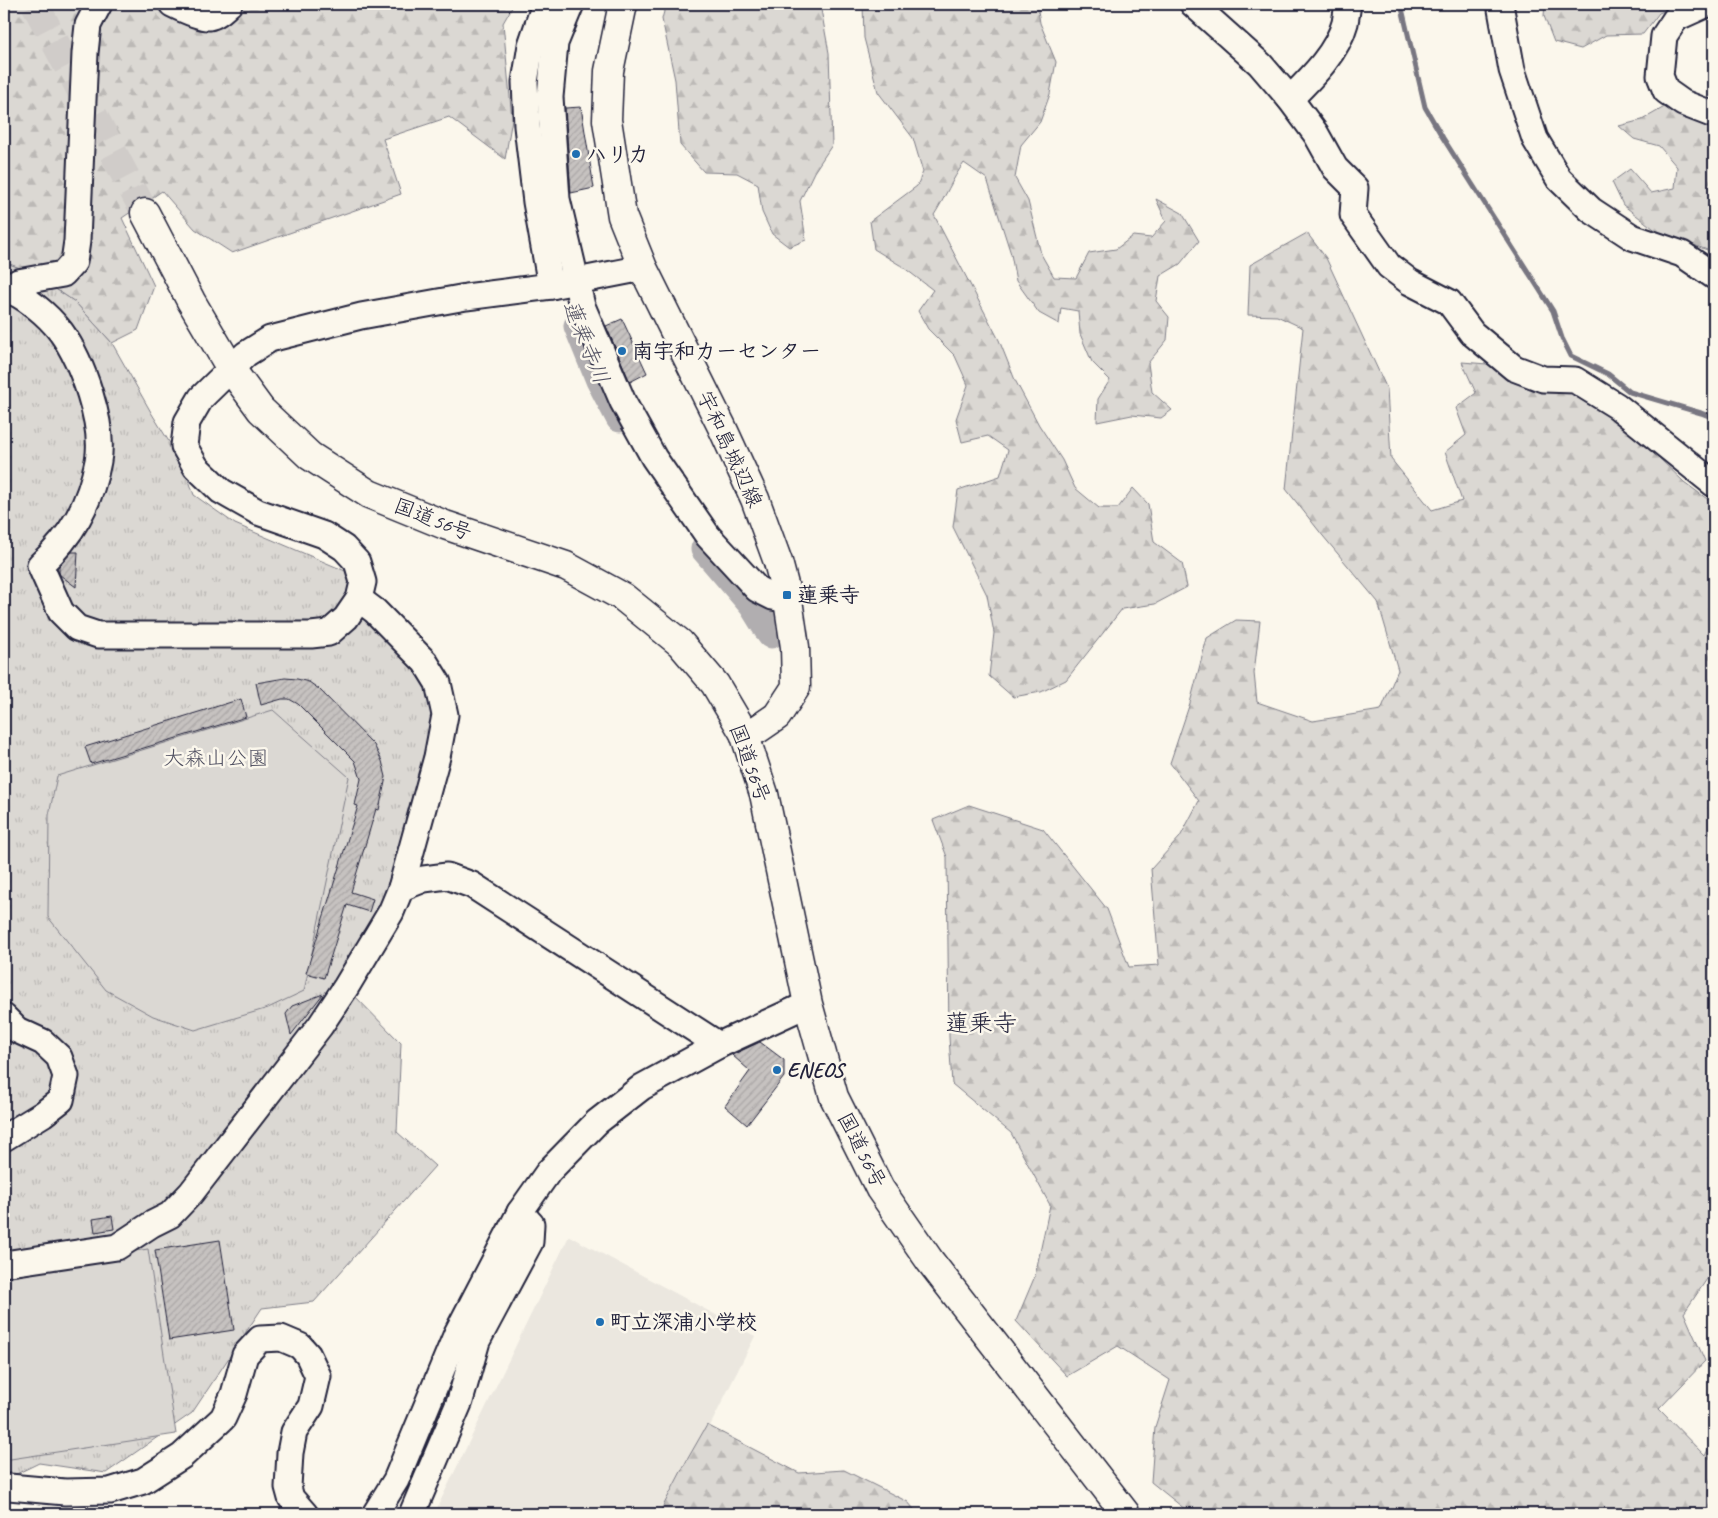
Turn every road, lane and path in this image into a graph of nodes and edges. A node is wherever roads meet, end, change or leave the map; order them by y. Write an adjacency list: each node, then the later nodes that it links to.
1 (99, 4): 18 (street)
2 (172, 4): 10 (street)
3 (545, 4): 17 (street)
4 (571, 4): 16 (street)
5 (623, 4): 14 (main road, 宇和島城辺線)
6 (1193, 4): 11 (street)
7 (1348, 4): 11 (street)
8 (1500, 4): 15 (street)
9 (1714, 4): 12 (street)
10 (220, 7)
11 (1290, 99): 20 (street)
12 (1714, 115)
13 (145, 213): 19 (main road, 国道56号)
14 (643, 268): 16 (street); 22 (main road, 宇和島城辺線)
15 (1714, 276)
16 (577, 281): 17 (street); 22 (street)
17 (551, 286): 19 (street)
18 (5, 289): 21 (street)
19 (231, 369): 21 (street); 23 (main road, 国道56号)
20 (1714, 484)
21 (359, 599): 24 (street)
22 (788, 600): 23 (main road, 宇和島城辺線)
23 (744, 733): 25 (main road, 国道56号)
24 (401, 888): 27 (street); 30 (street)
25 (808, 1004): 27 (street); 35 (main road, 国道56号)
26 (4, 1017): 28 (street)
27 (719, 1045): 29 (street)
28 (4, 1138)
29 (520, 1212): 33 (street); 34 (street)
30 (4, 1264)
31 (4, 1488): 32 (street)
32 (305, 1514)
33 (375, 1514)
34 (412, 1514)
35 (1126, 1514)

